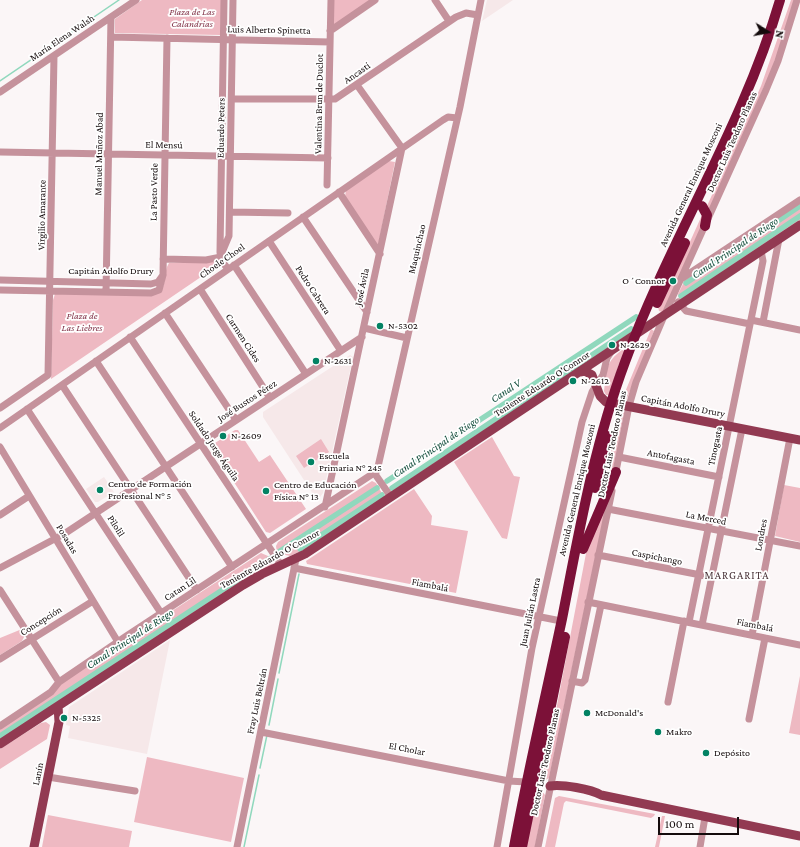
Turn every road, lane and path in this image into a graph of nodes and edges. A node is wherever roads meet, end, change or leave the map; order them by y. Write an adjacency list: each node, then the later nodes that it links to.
1 (136, 0): 12 (street, María Elena Walsh)
2 (224, 0): 17 (street, Eduardo Peters)
3 (233, 0): 18 (street, Eduardo Peters)
4 (331, 0): 14 (street, Valentina Brun de Duclot)
5 (375, 0): 14 (street)
6 (435, 0): 13 (street)
7 (481, 0): 11 (street, Maquinchao)
8 (780, 0): 72 (highway, Avenida General Enrique Mosconi)
9 (787, 0): 37 (highway, Avenida General Enrique Mosconi)
10 (797, 0): 42 (street, Doctor Luis Teodoro Planas)
11 (478, 15): 13 (street, Ancasti); 25 (street, Maquinchao)
12 (111, 17): 15 (street, Manuel Muñoz Abad); 20 (street, María Elena Walsh)
13 (449, 21): 21 (street, Ancasti)
14 (330, 31): 19 (street, Valentina Brun de Duclot)
15 (111, 37): 16 (street, Luis Alberto Spinetta); 29 (street, Manuel Muñoz Abad)
16 (167, 38): 17 (street, Luis Alberto Spinetta); 30 (street, La Pasto Verde)
17 (224, 39): 18 (street, Luis Alberto Spinetta); 31 (street, Eduardo Peters)
18 (233, 40): 19 (street, Luis Alberto Spinetta); 23 (street, Eduardo Peters)
19 (330, 42): 24 (street, Valentina Brun de Duclot)
20 (54, 56): 22 (street, María Elena Walsh); 28 (street, Virgilio Amarante)
21 (357, 84): 24 (street, Ancasti); 26 (street)
22 (0, 92)
23 (232, 99): 24 (street, Ancasti); 32 (street, Eduardo Peters)
24 (329, 100): 33 (street, Valentina Brun de Duclot)
25 (457, 118): 26 (street, Choele Choel); 76 (street, Maquinchao)
26 (402, 148): 35 (street, Choele Choel); 46 (street, José Ávila)
27 (0, 152): 28 (street, El Mensú)
28 (53, 153): 29 (street, El Mensú); 56 (street, Virgilio Amarante)
29 (109, 154): 30 (street, El Mensú); 57 (street, Manuel Muñoz Abad)
30 (165, 155): 31 (street, El Mensú); 49 (street, La Pasto Verde)
31 (222, 156): 32 (street, El Mensú); 47 (street, Eduardo Peters)
32 (231, 156): 33 (street, El Mensú); 38 (street, Eduardo Peters)
33 (328, 158): 34 (street, Valentina Brun de Duclot)
34 (327, 185)
35 (339, 192): 40 (street, Choele Choel); 46 (street)
36 (800, 200): 51 (street)
37 (702, 206): 42 (highway); 70 (highway, Avenida General Enrique Mosconi)
38 (230, 212): 39 (street); 47 (street, Eduardo Peters)
39 (288, 213)
40 (304, 217): 44 (street, Choele Choel); 64 (street)
41 (800, 225): 43 (main road, Teniente Eduardo O'Connor)
42 (705, 226): 48 (street, Doctor Luis Teodoro Planas)
43 (779, 238): 45 (main road, Teniente Eduardo O'Connor); 68 (street)
44 (269, 241): 50 (street, Choele Choel); 77 (street, Pedro Cabrera)
45 (761, 251): 63 (main road, Teniente Eduardo O'Connor); 67 (street, Tinogasta)
46 (380, 254): 64 (street, José Ávila)
47 (221, 256): 49 (street, Capitán Adolfo Drury); 52 (street)
48 (691, 257): 51 (street); 55 (street, Doctor Luis Teodoro Planas)
49 (163, 259): 53 (street, La Pasto Verde)
50 (234, 265): 52 (street, Choele Choel); 81 (street)
51 (702, 265): 55 (street)
52 (228, 269): 58 (street, Choele Choel)
53 (163, 275): 57 (street, Capitán Adolfo Drury); 61 (street, Capitán Adolfo Drury)
54 (0, 280): 56 (street, Capitán Adolfo Drury)
55 (681, 280): 62 (street, Doctor Luis Teodoro Planas)
56 (50, 281): 57 (street, Capitán Adolfo Drury); 60 (street, Virgilio Amarante)
57 (106, 283): 61 (street, Manuel Muñoz Abad)
58 (200, 289): 65 (street, Choele Choel); 84 (street, Carmen Cides)
59 (0, 290): 60 (street, Capitán Adolfo Drury)
60 (50, 291): 61 (street, Capitán Adolfo Drury); 87 (street, Virgilio Amarante)
61 (106, 292)
62 (674, 295): 63 (street); 66 (street, Doctor Luis Teodoro Planas)
63 (679, 305): 66 (main road, Teniente Eduardo O'Connor); 67 (street)
64 (367, 312): 69 (street, José Ávila)
65 (165, 313): 74 (street, Choele Choel); 89 (street)
66 (665, 314): 70 (main road, Teniente Eduardo O'Connor); 73 (street, Doctor Luis Teodoro Planas)
67 (751, 322): 68 (street); 90 (street, Tinogasta)
68 (763, 322): 71 (street)
69 (364, 328): 75 (street, José Ávila); 76 (street)
70 (646, 328): 72 (main road, Teniente Eduardo O'Connor); 73 (street); 85 (highway, Avenida General Enrique Mosconi)
71 (800, 330)
72 (636, 335): 78 (main road, Teniente Eduardo O'Connor); 85 (highway, Avenida General Enrique Mosconi)
73 (656, 335): 86 (street, Doctor Luis Teodoro Planas)
74 (130, 337): 79 (street, Choele Choel); 95 (street, Soldado Jorge Águila)
75 (362, 337): 77 (street, José Bustos Pérez); 105 (street, José Ávila)
76 (407, 338): 100 (street, Maquinchao)
77 (341, 351): 81 (street, José Bustos Pérez)
78 (611, 352): 80 (main road, Teniente Eduardo O'Connor); 82 (street, Teniente Eduardo O'Connor)
79 (96, 361): 83 (street, Choele Choel); 98 (street)
80 (580, 372): 82 (main road); 104 (main road, Teniente Eduardo O'Connor)
81 (306, 374): 84 (street, José Bustos Pérez)
82 (596, 384): 85 (main road); 129 (street, Juan Julián Lastra)
83 (62, 385): 88 (street, Choele Choel); 102 (street)
84 (270, 398): 89 (street, José Bustos Pérez)
85 (614, 404): 86 (main road, Capitán Adolfo Drury); 115 (highway, Avenida General Enrique Mosconi); 130 (highway, Avenida General Enrique Mosconi)
86 (629, 406): 90 (main road, Capitán Adolfo Drury); 97 (street, Doctor Luis Teodoro Planas)
87 (0, 408)
88 (27, 409): 91 (street, Choele Choel); 107 (street, Pilolil)
89 (236, 420): 95 (street, José Bustos Pérez)
90 (730, 426): 92 (main road, Capitán Adolfo Drury); 101 (street, Tinogasta)
91 (0, 428)
92 (742, 429): 93 (main road, Capitán Adolfo Drury); 110 (street)
93 (790, 438): 94 (main road, Capitán Adolfo Drury); 112 (street, Londres)
94 (800, 440)
95 (201, 444): 98 (street, José Bustos Pérez); 113 (street, Soldado Jorge Águila)
96 (0, 447): 103 (street, Posadas)
97 (618, 457): 99 (street, Doctor Luis Teodoro Planas); 101 (street, Antofagasta)
98 (166, 467): 102 (street, José Bustos Pérez); 119 (street)
99 (616, 472): 106 (street, Doctor Luis Teodoro Planas); 115 (highway)
100 (375, 474): 104 (street); 105 (street, Catan Lil)
101 (719, 477): 109 (street, Tinogasta)
102 (131, 490): 107 (street, José Bustos Pérez); 124 (street)
103 (29, 496): 108 (street); 111 (street, Posadas)
104 (391, 497): 117 (main road, Teniente Eduardo O'Connor)
105 (325, 507): 113 (street, Catan Lil)
106 (608, 509): 109 (street, La Merced); 116 (street, Doctor Luis Teodoro Planas)
107 (96, 513): 111 (street, José Bustos Pérez); 128 (street, Pilolil)
108 (0, 515)
109 (708, 528): 110 (street, La Merced); 121 (street, Tinogasta)
110 (721, 531): 112 (street, La Merced); 122 (street)
111 (56, 539): 120 (street, José Bustos Pérez); 125 (street, Posadas)
112 (770, 541): 114 (street, La Merced); 133 (street, Londres)
113 (268, 544): 118 (street, Soldado Jorge Águila); 119 (street, Catan Lil)
114 (800, 546)
115 (583, 548): 149 (highway, Avenida General Enrique Mosconi)
116 (598, 555): 121 (street, Caspichango); 126 (street, Doctor Luis Teodoro Planas)
117 (295, 564): 118 (main road, Teniente Eduardo O'Connor); 129 (street, Fiambalá); 145 (street, Fray Luis Beltrán)
118 (281, 565): 142 (main road, Teniente Eduardo O'Connor)
119 (232, 567): 124 (street, Catan Lil)
120 (0, 568)
121 (699, 575): 122 (street, Caspichango); 131 (street, Tinogasta)
122 (711, 578): 132 (street)
123 (0, 590): 134 (street)
124 (197, 590): 128 (street, Catan Lil)
125 (93, 601): 134 (street, Concepción); 136 (street, Posadas)
126 (588, 602): 127 (street, Fiambalá); 139 (street, Doctor Luis Teodoro Planas)
127 (601, 605): 131 (street, Fiambalá); 139 (street)
128 (161, 613): 136 (street, Catan Lil)
129 (539, 617): 130 (street, Fiambalá); 148 (street, Juan Julián Lastra)
130 (561, 621): 149 (highway, Avenida General Enrique Mosconi)
131 (686, 622): 132 (street, Fiambalá); 141 (street, Tinogasta)
132 (702, 625): 133 (street, Fiambalá)
133 (752, 635): 135 (street, Fiambalá)
134 (31, 638): 138 (street, Concepción); 140 (street)
135 (765, 638): 137 (street, Fiambalá); 143 (street)
136 (118, 642): 140 (street, Catan Lil)
137 (800, 644)
138 (0, 659)
139 (572, 681): 150 (street, Doctor Luis Teodoro Planas)
140 (59, 682): 144 (street, Catan Lil)
141 (668, 702)
142 (58, 706): 146 (main road, Teniente Eduardo O'Connor); 147 (main road, Lanín)
143 (749, 719)
144 (0, 726)
145 (261, 732): 148 (street, El Cholar); 155 (street, Fray Luis Beltrán)
146 (0, 744)
147 (48, 777): 151 (street); 154 (main road, Lanín)
148 (509, 781): 149 (street, El Cholar); 156 (street, Juan Julián Lastra)
149 (531, 783): 150 (main road, El Cholar); 157 (highway, Avenida General Enrique Mosconi); 158 (highway, Avenida General Enrique Mosconi)
150 (550, 786): 152 (main road, El Cholar); 159 (street, Doctor Luis Teodoro Planas)
151 (135, 791)
152 (706, 817): 153 (main road, El Cholar); 160 (street)
153 (800, 836)
154 (34, 847)
155 (237, 847)
156 (497, 847)
157 (514, 847)
158 (522, 847)
159 (538, 847)
160 (700, 847)

